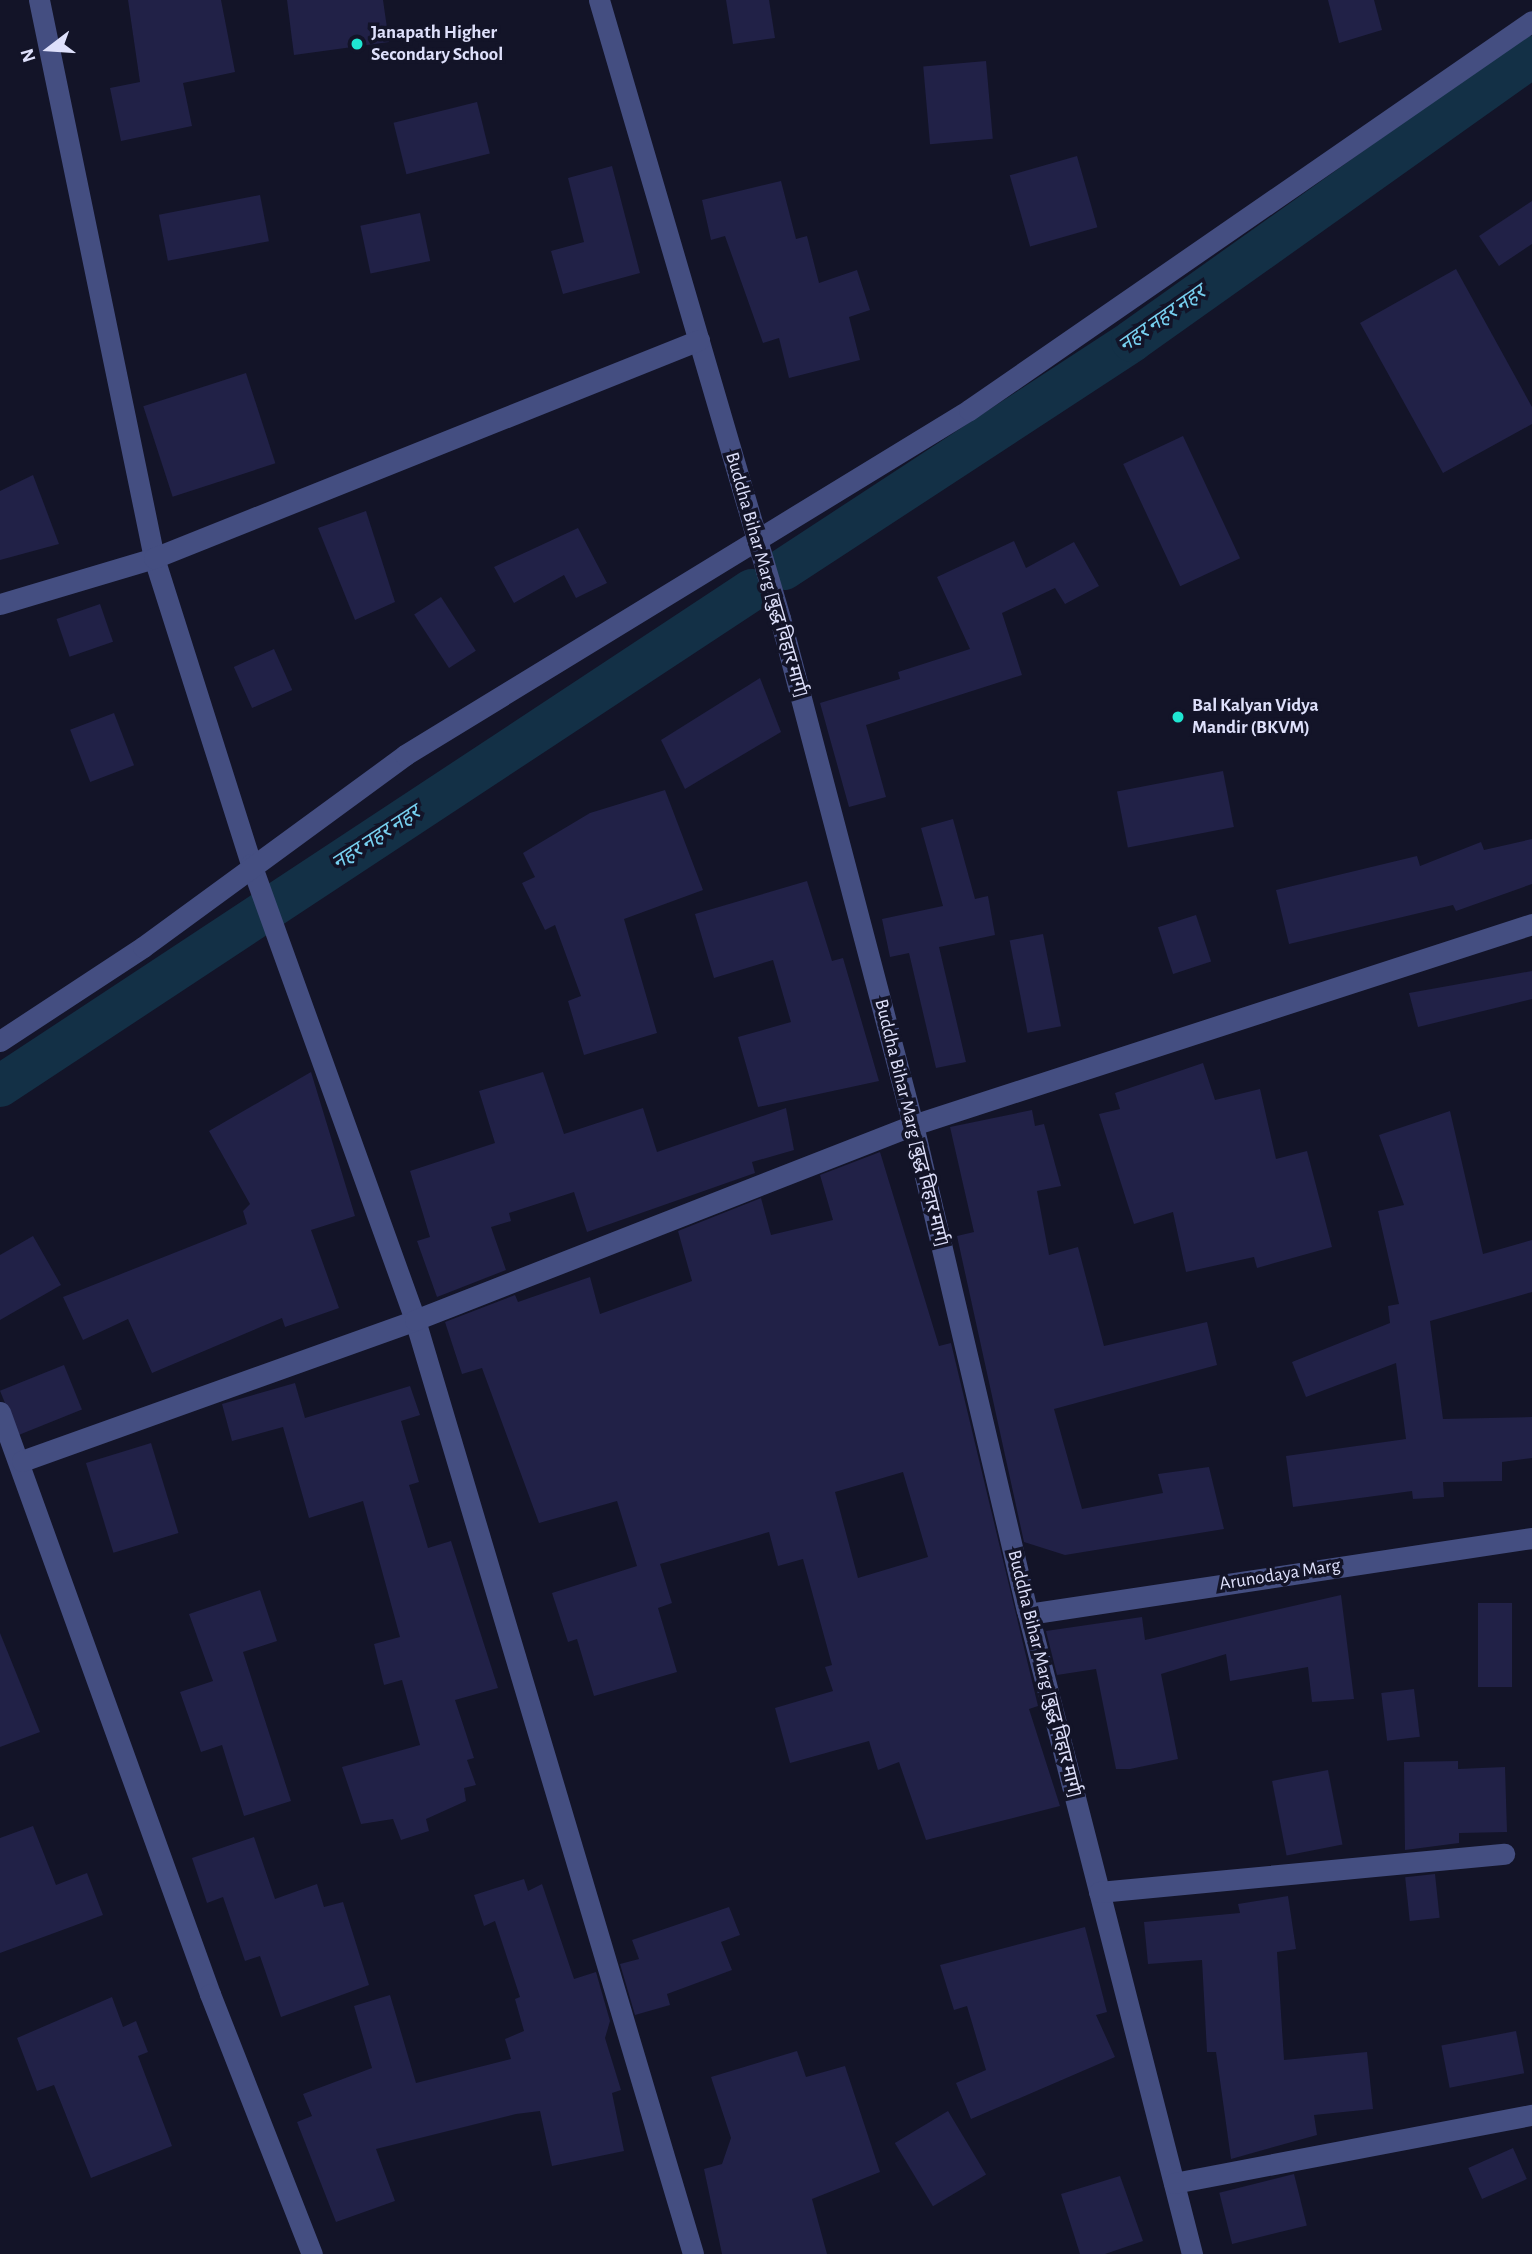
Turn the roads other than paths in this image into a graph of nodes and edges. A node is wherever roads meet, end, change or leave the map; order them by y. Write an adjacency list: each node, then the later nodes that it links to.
1 (39, 0): 6 (street)
2 (599, 0): 4 (street, Buddha Bihar Marg [बुद्ध विहार मार्ग])
3 (1532, 21): 5 (street)
4 (699, 340): 5 (street, Buddha Bihar Marg [बुद्ध विहार मार्ग]); 6 (street)
5 (758, 538): 8 (street); 11 (street, Buddha Bihar Marg [बुद्ध विहार मार्ग])
6 (154, 558): 7 (street); 8 (street)
7 (0, 604)
8 (254, 872): 10 (street); 12 (street)
9 (1532, 924): 11 (street)
10 (0, 1041)
11 (913, 1125): 12 (street); 16 (street, Buddha Bihar Marg [बुद्ध विहार मार्ग])
12 (415, 1320): 14 (street); 22 (street)
13 (0, 1412): 14 (street)
14 (22, 1461): 21 (street)
15 (1532, 1538): 16 (street, Arunodaya Marg)
16 (1028, 1614): 18 (street, Buddha Bihar Marg [बुद्ध विहार मार्ग])
17 (1504, 1854): 18 (street)
18 (1099, 1892): 20 (street, Buddha Bihar Marg [बुद्ध विहार मार्ग])
19 (1532, 2115): 20 (street)
20 (1174, 2183): 23 (street, Buddha Bihar Marg [बुद्ध विहार मार्ग])
21 (312, 2254)
22 (693, 2254)
23 (1192, 2254)

